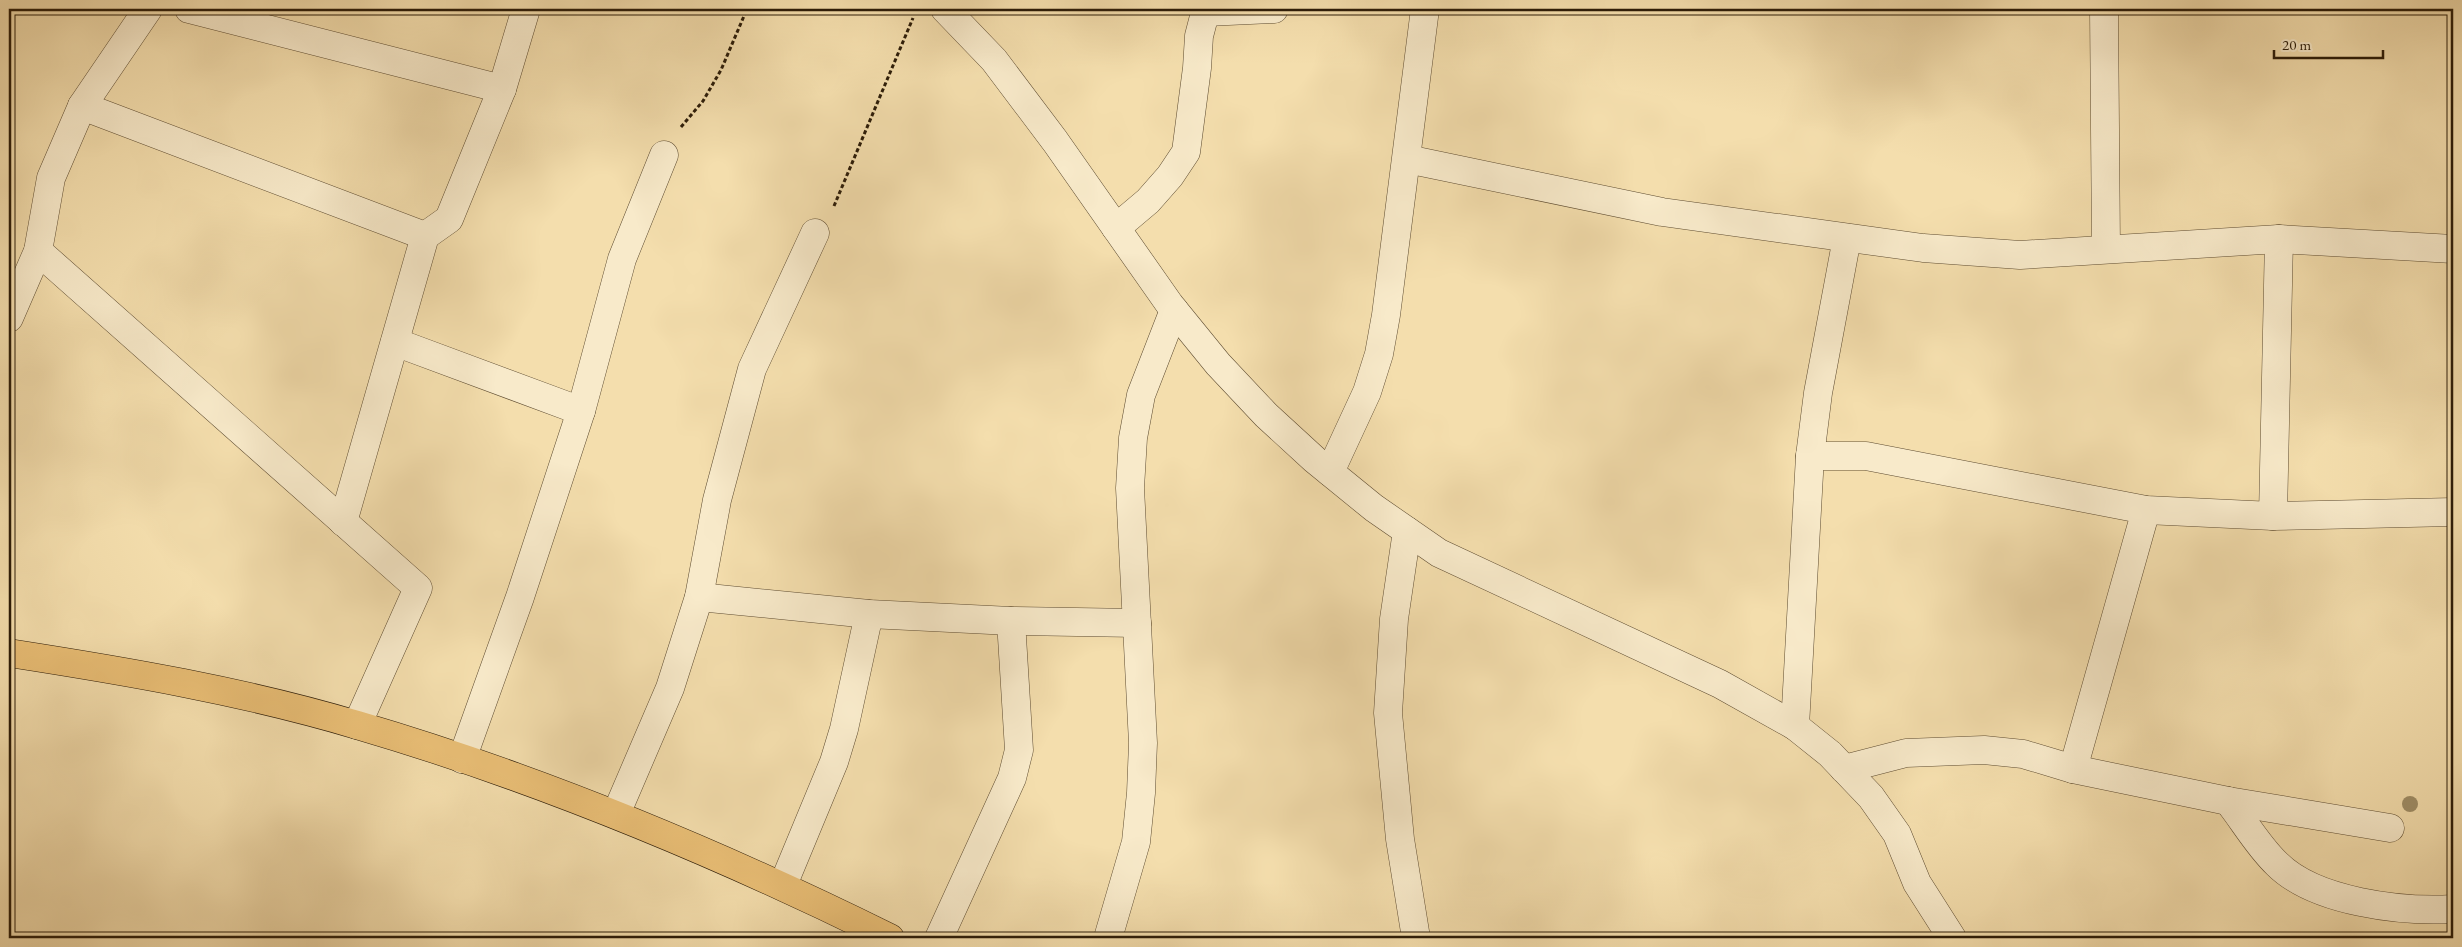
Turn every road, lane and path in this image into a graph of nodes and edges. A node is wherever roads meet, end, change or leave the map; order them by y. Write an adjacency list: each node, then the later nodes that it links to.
1 (148, 9): 12 (street)
2 (189, 9): 11 (street)
3 (526, 9): 11 (street)
4 (747, 9): 13 (path)
5 (945, 9): 15 (street)
6 (1274, 9): 9 (street)
7 (1424, 9): 14 (street)
8 (2104, 9): 20 (street)
9 (1206, 11): 15 (street)
10 (914, 16): 16 (path)
11 (502, 89): 17 (street)
12 (82, 106): 17 (street); 22 (street)
13 (664, 155): 26 (street)
14 (1407, 159): 18 (street); 28 (street)
15 (1116, 228): 23 (street)
16 (815, 233): 34 (street)
17 (424, 236): 25 (street)
18 (1847, 238): 20 (street); 27 (street)
19 (2279, 239): 20 (street); 21 (street); 31 (street)
20 (2106, 249)
21 (2453, 249)
22 (38, 250): 24 (street); 32 (street)
23 (1174, 310): 28 (street); 37 (street)
24 (9, 318)
25 (395, 342): 26 (street); 32 (street)
26 (580, 411): 41 (street)
27 (1810, 456): 29 (street); 40 (street)
28 (1330, 472): 33 (street)
29 (2146, 510): 31 (street); 43 (street)
30 (2453, 512): 31 (street)
31 (2273, 516)
32 (343, 522): 39 (street)
33 (1407, 531): 40 (street); 52 (street)
34 (699, 597): 35 (street); 45 (street)
35 (869, 614): 36 (street); 47 (street)
36 (1011, 621): 37 (street); 50 (street)
37 (1137, 624): 51 (street)
38 (9, 653): 39 (main road)
39 (357, 725): 41 (main road)
40 (1795, 726): 42 (street)
41 (462, 759): 45 (main road)
42 (1844, 769): 43 (street); 53 (street)
43 (2073, 769): 44 (street)
44 (2228, 801): 46 (street); 48 (street)
45 (616, 814): 47 (main road)
46 (2390, 828)
47 (783, 885): 49 (main road)
48 (2453, 909)
49 (890, 938)
50 (939, 938)
51 (1108, 938)
52 (1416, 938)
53 (1952, 938)

